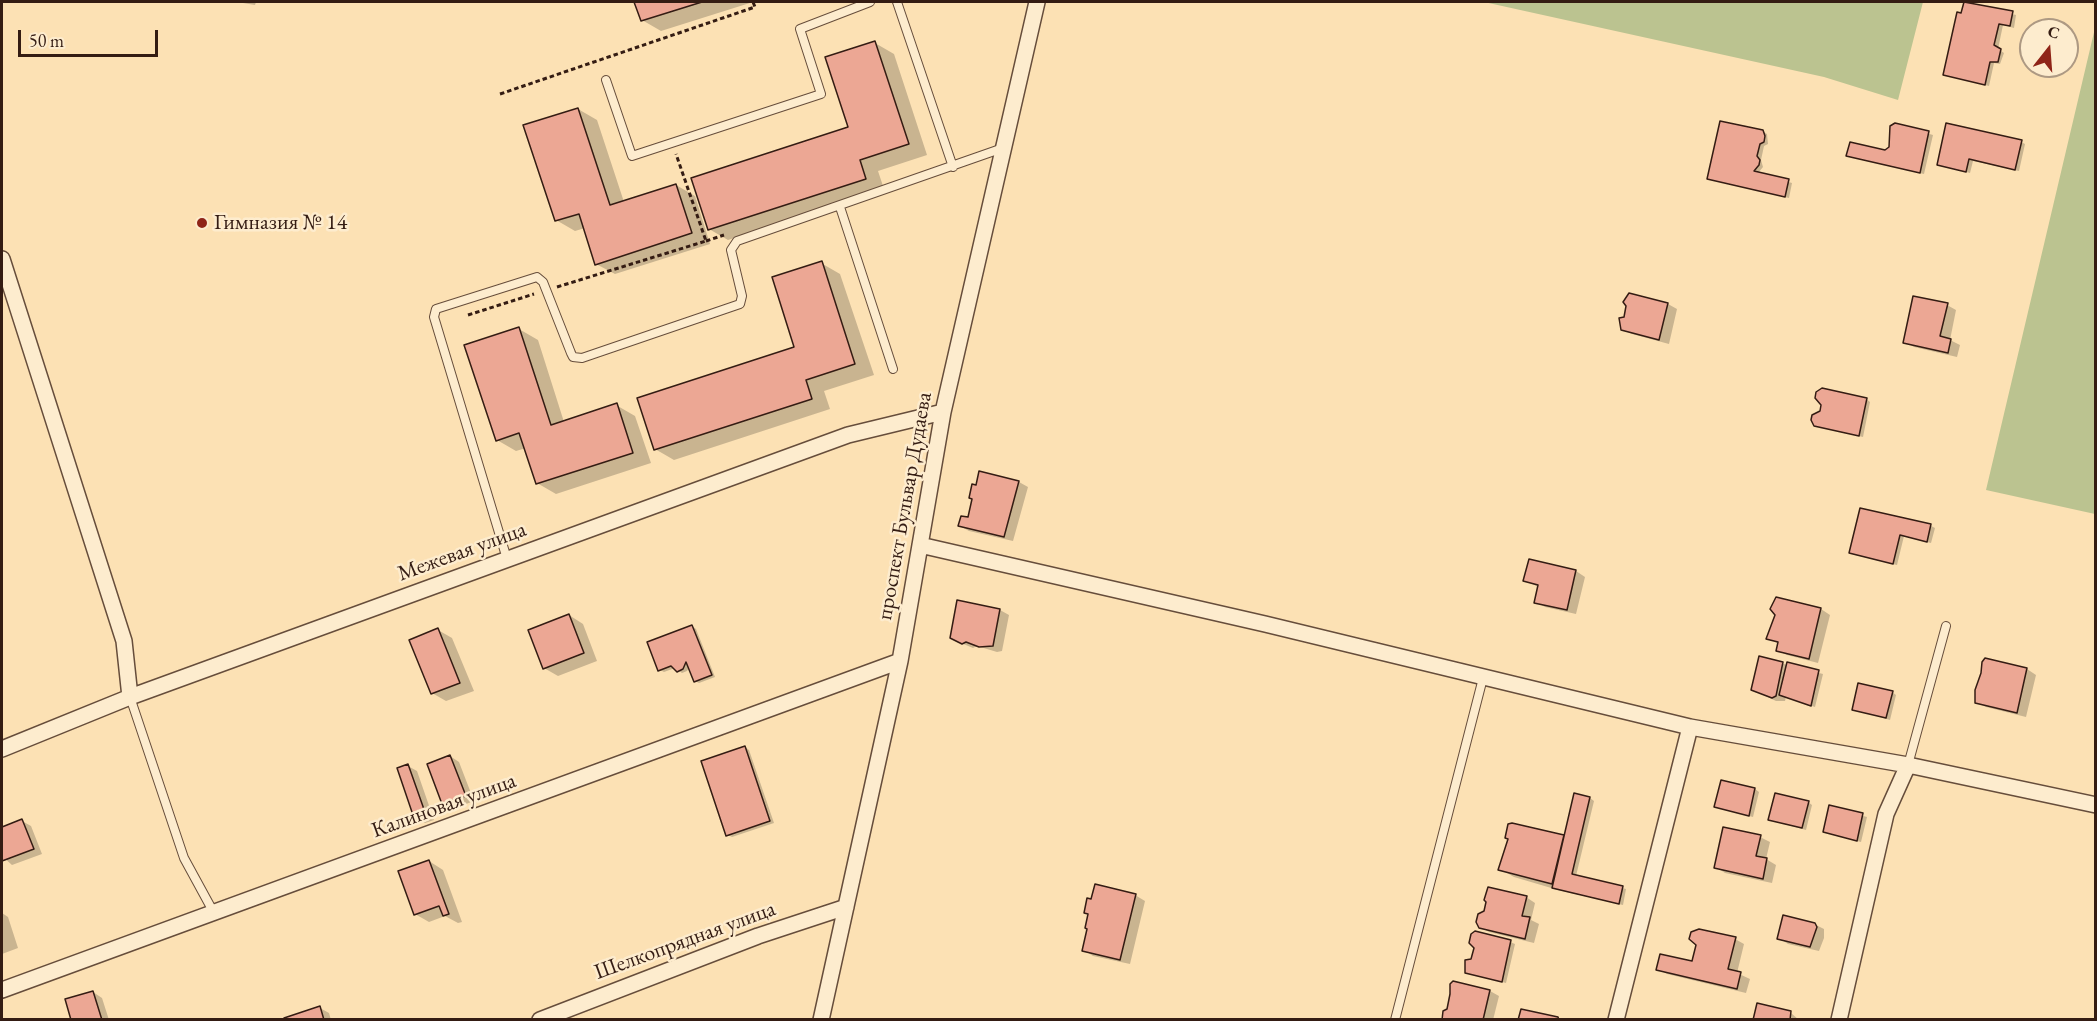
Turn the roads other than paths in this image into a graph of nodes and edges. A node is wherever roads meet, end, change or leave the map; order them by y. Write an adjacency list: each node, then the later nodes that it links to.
1 (870, 2): 4 (lane)
2 (897, 2): 6 (lane)
3 (1037, 2): 5 (street, проспект Бульвар Дудаева)
4 (606, 80)
5 (1004, 148): 6 (lane); 10 (street, проспект Бульвар Дудаева)
6 (953, 167): 7 (lane)
7 (840, 207): 9 (lane); 12 (lane)
8 (2, 259): 16 (street)
9 (893, 369)
10 (943, 412): 11 (street, проспект Бульвар Дудаева); 12 (street, Межевая улица)
11 (920, 545): 14 (street, проспект Бульвар Дудаева); 15 (street)
12 (507, 560): 16 (street, Межевая улица)
13 (1946, 626): 19 (lane)
14 (900, 661): 21 (street, проспект Бульвар Дудаева); 22 (street, Калиновая улица)
15 (1483, 678): 17 (street); 26 (lane)
16 (130, 697): 18 (street, Межевая улица); 22 (lane)
17 (1690, 728): 19 (street); 27 (street)
18 (2, 749)
19 (1908, 765): 20 (street); 28 (street)
20 (2096, 805)
21 (846, 907): 24 (street, Шелкопрядная улица); 25 (street, проспект Бульвар Дудаева)
22 (214, 914): 23 (street, Калиновая улица)
23 (2, 990)
24 (540, 1020)
25 (821, 1020)
26 (1395, 1020)
27 (1616, 1020)
28 (1839, 1020)

